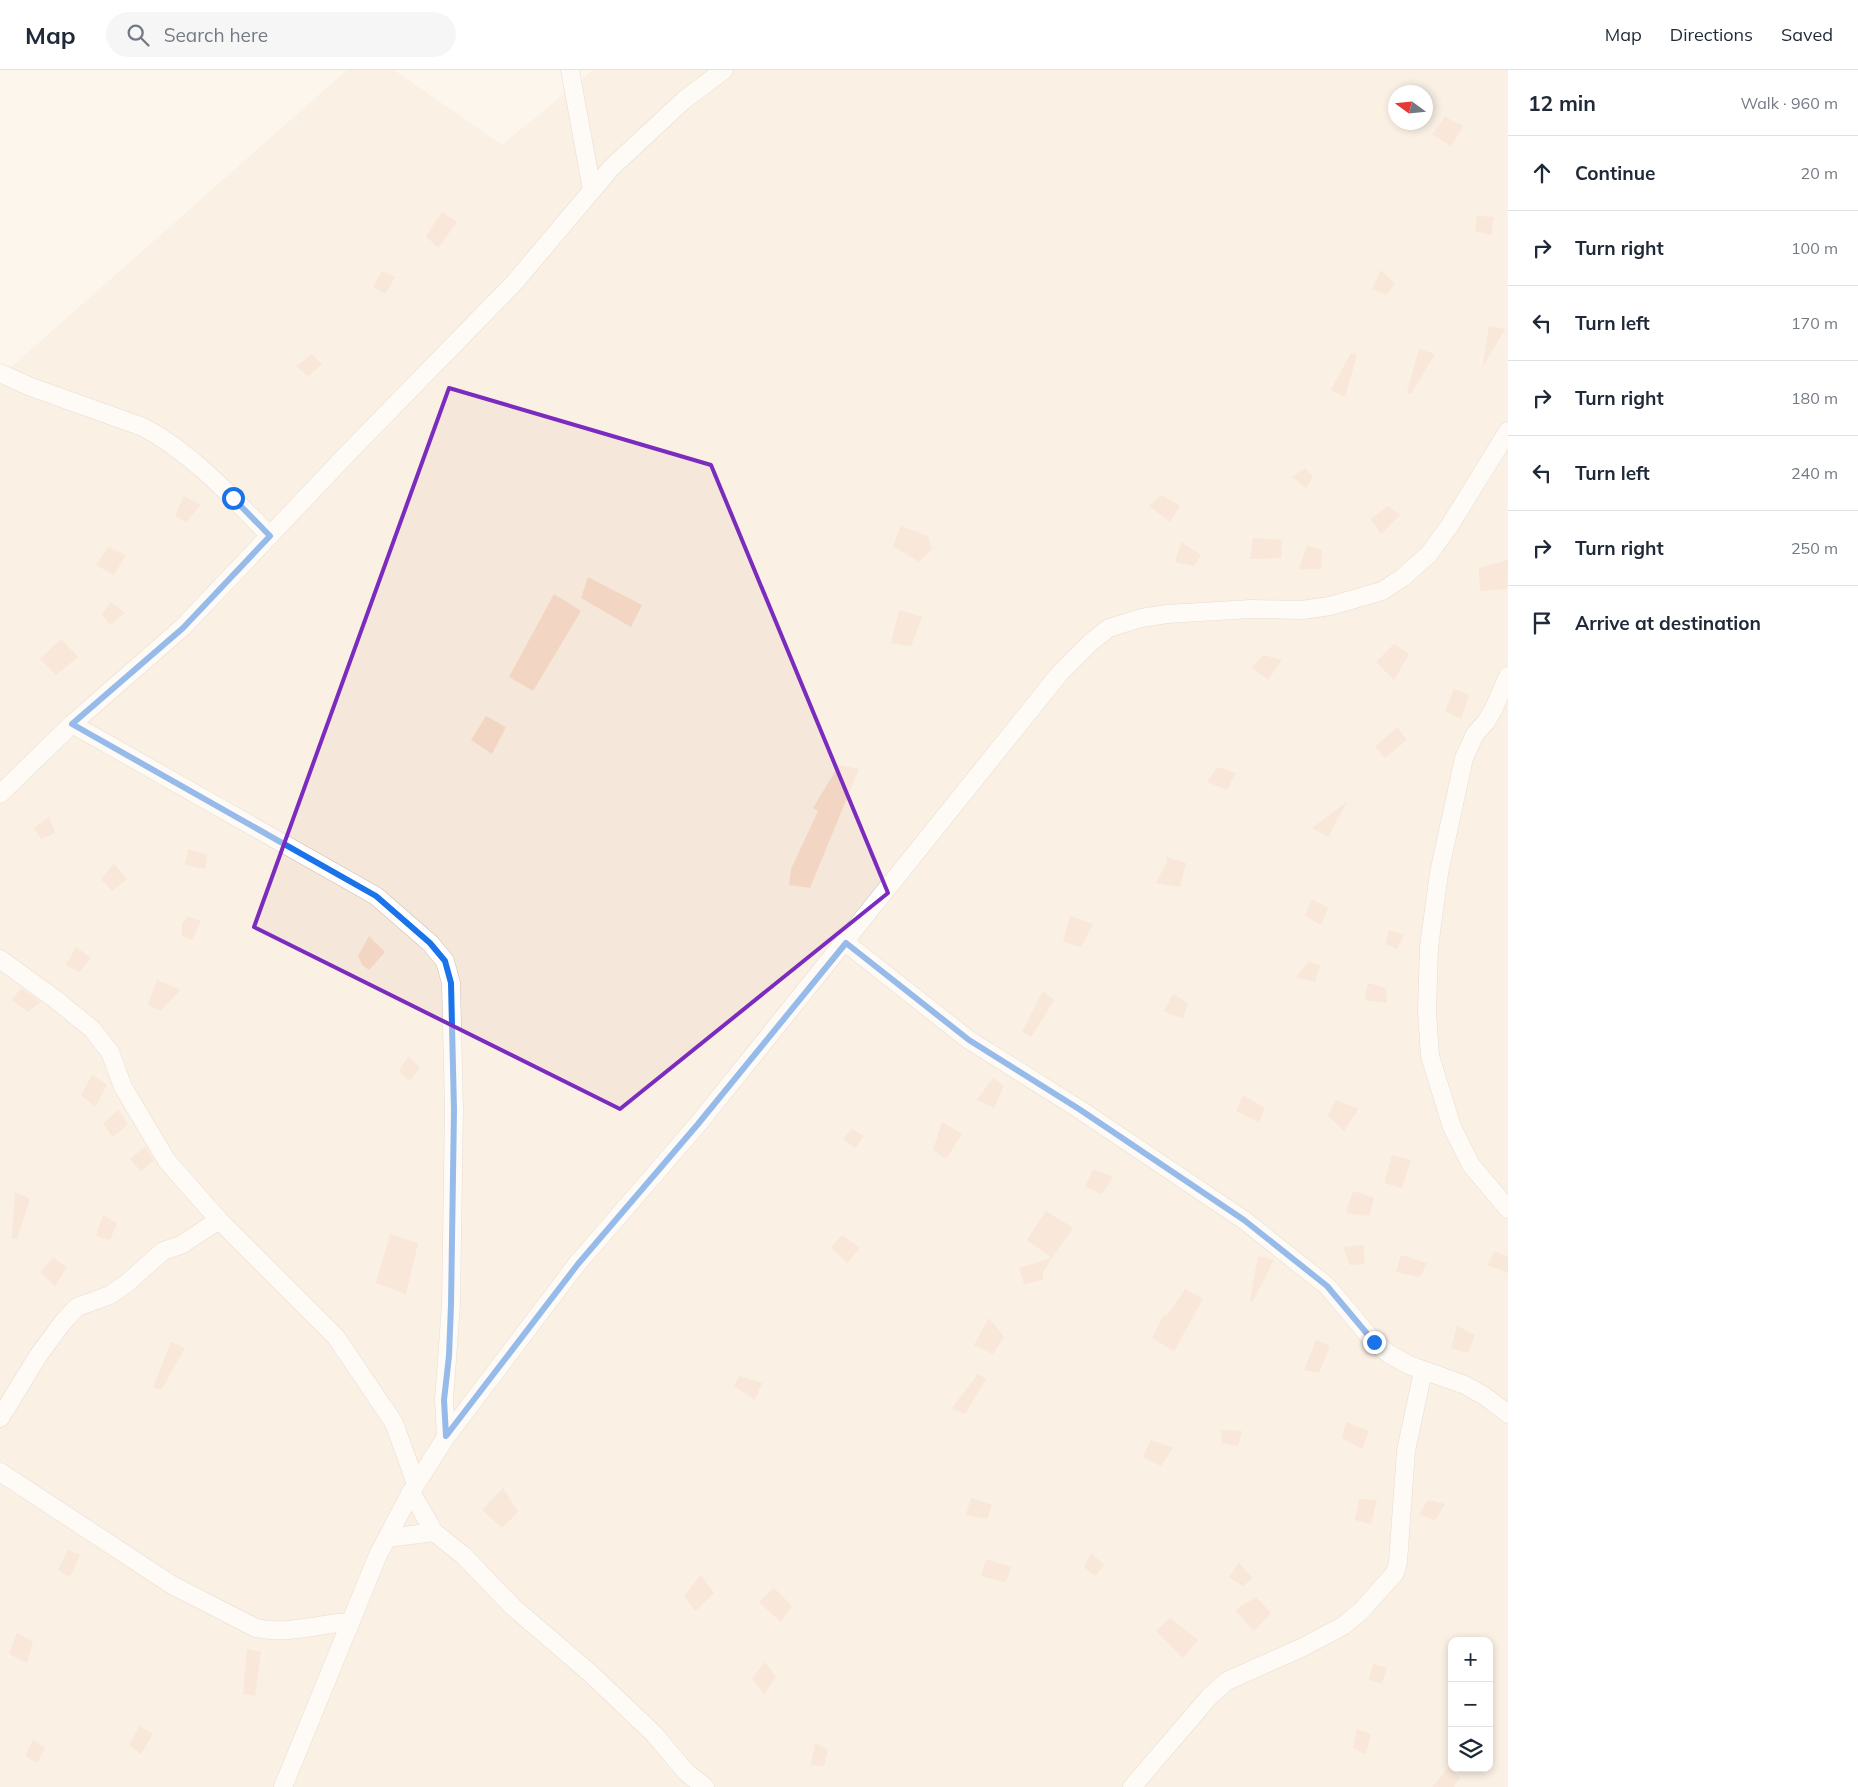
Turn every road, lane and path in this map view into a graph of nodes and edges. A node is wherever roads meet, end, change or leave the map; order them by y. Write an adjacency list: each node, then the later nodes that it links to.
1 (570, 70): 3 (street)
2 (724, 70): 3 (street)
3 (592, 190): 6 (street)
4 (0, 373): 6 (street)
5 (1508, 431): 10 (street)
6 (270, 536): 8 (street)
7 (1508, 676): 12 (street)
8 (72, 724): 9 (street); 17 (street)
9 (0, 794)
10 (846, 943): 14 (street); 17 (street)
11 (0, 958): 13 (street)
12 (1508, 1208)
13 (219, 1220): 16 (street); 19 (street)
14 (1422, 1371): 15 (street); 25 (street)
15 (1508, 1414)
16 (0, 1418)
17 (446, 1436): 19 (street)
18 (0, 1472): 22 (street)
19 (414, 1488): 20 (street); 21 (street)
20 (434, 1532): 21 (street); 24 (street)
21 (388, 1538): 22 (street)
22 (349, 1622): 23 (street)
23 (283, 1787)
24 (705, 1787)
25 (1132, 1787)

